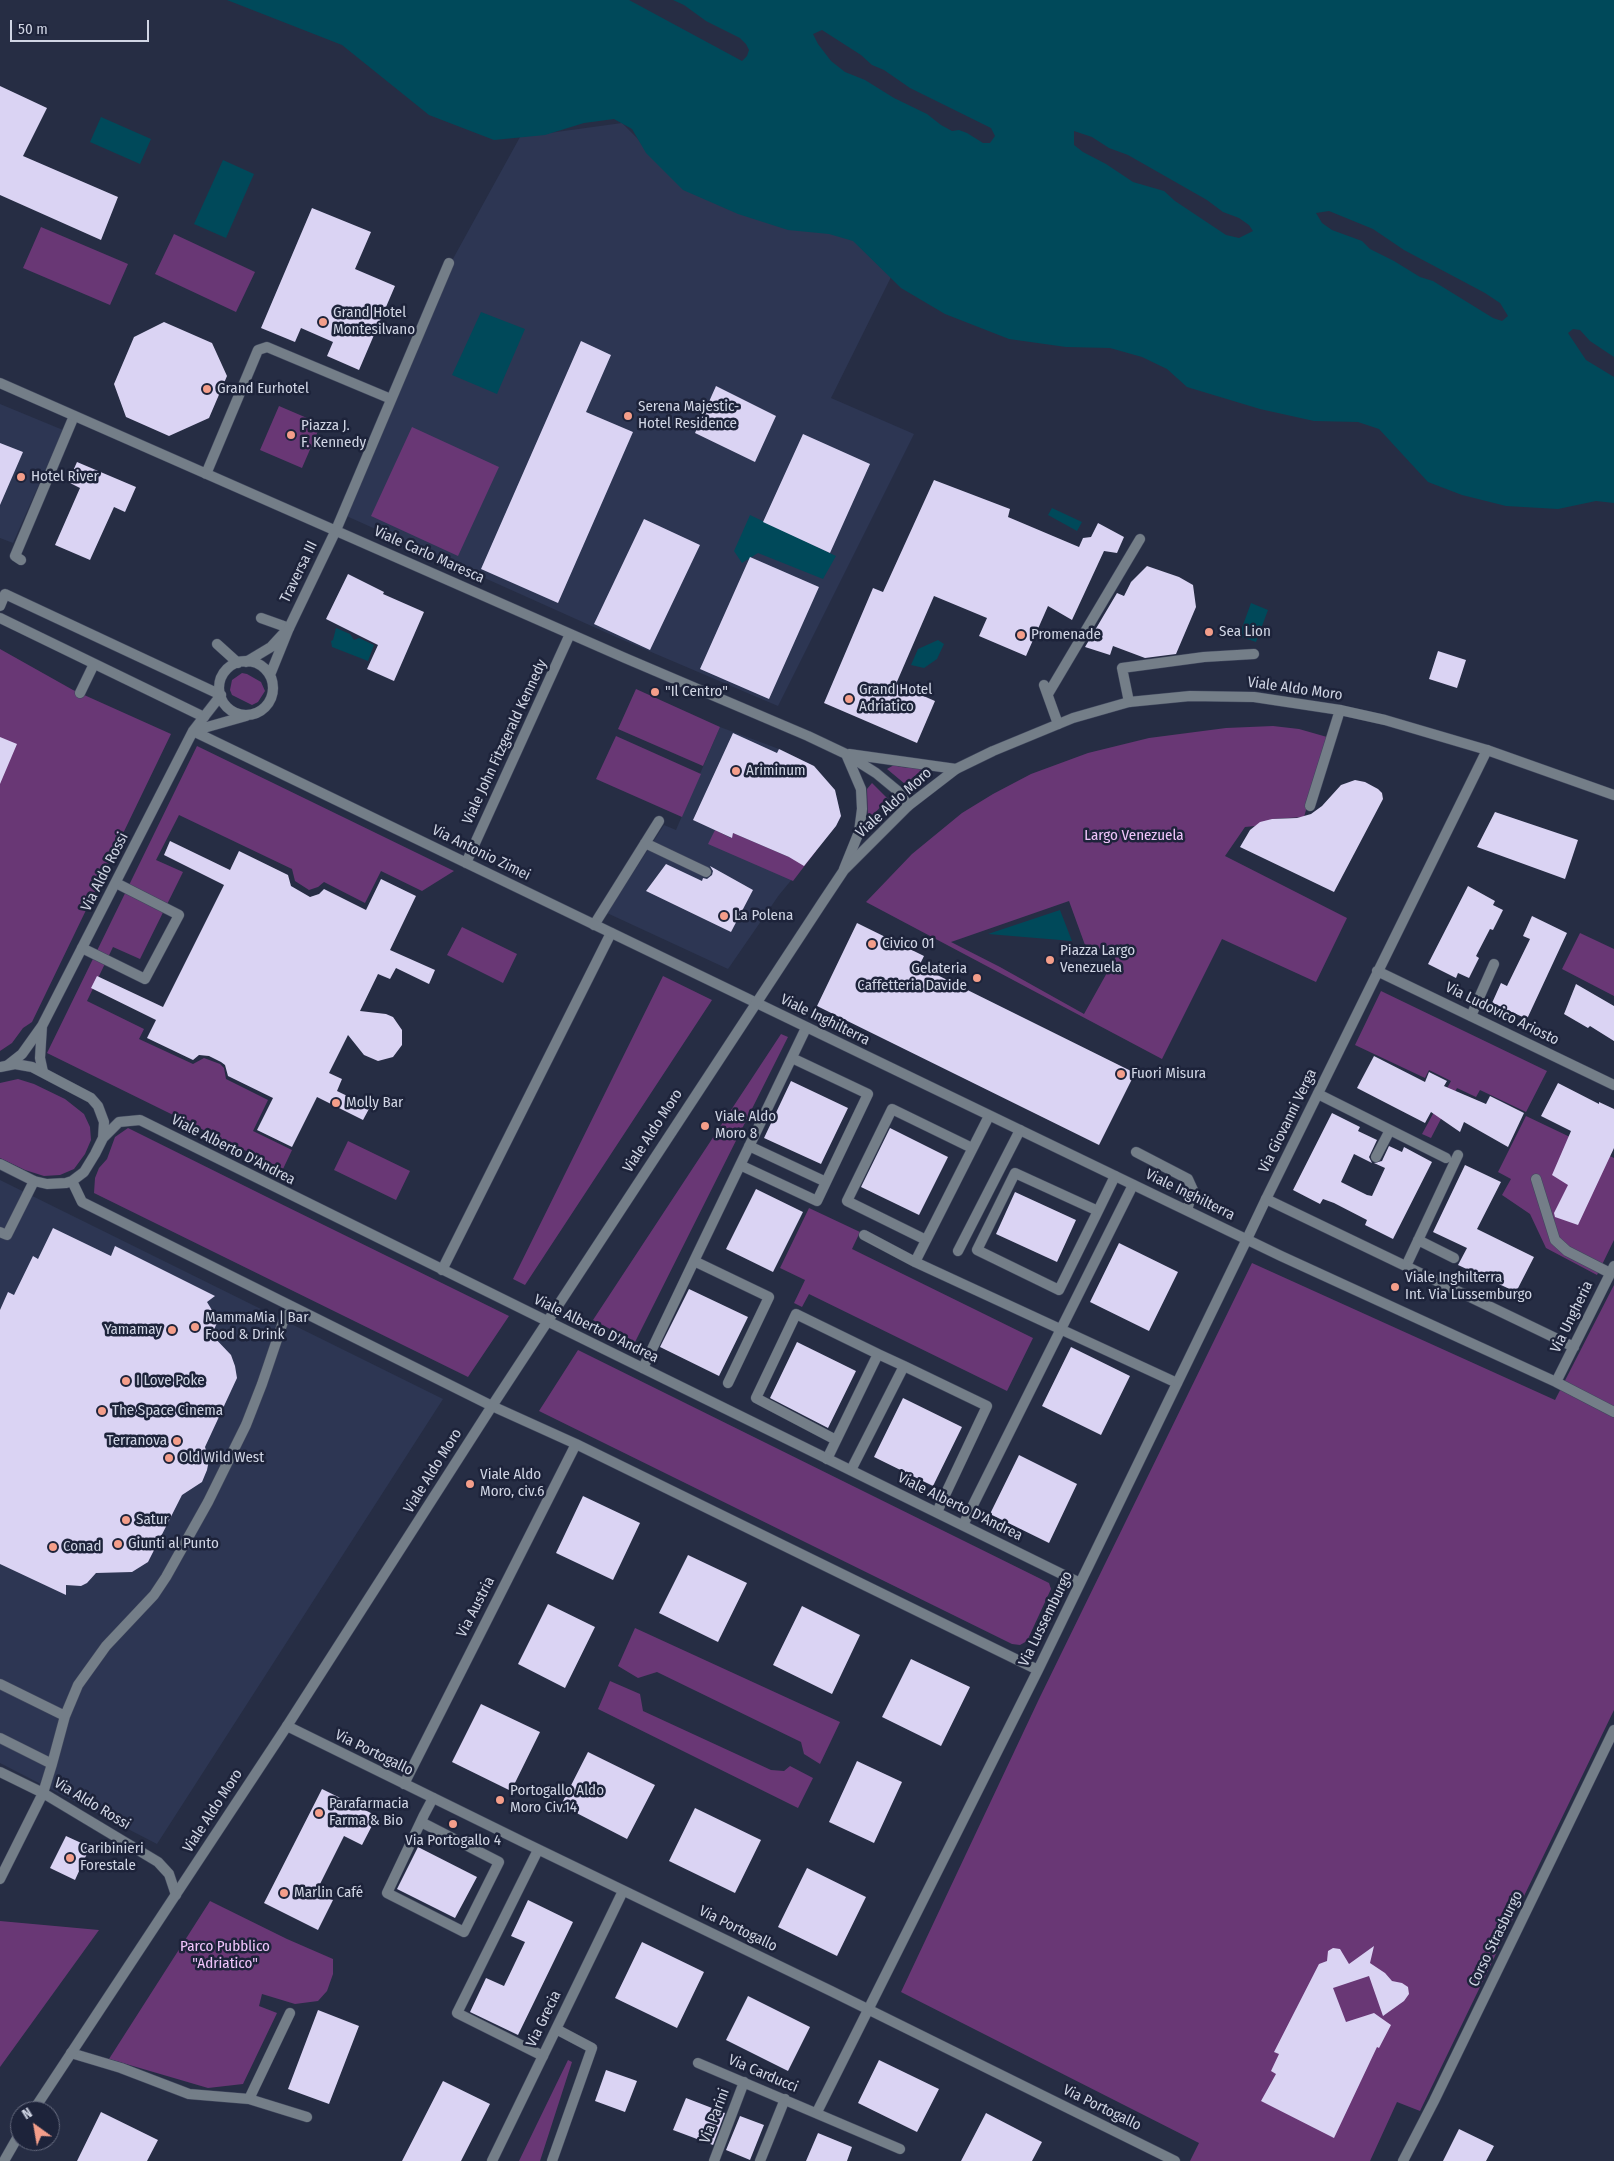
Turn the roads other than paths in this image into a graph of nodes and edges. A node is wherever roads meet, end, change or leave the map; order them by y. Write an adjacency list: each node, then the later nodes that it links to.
1 (449, 262): 3 (street)
2 (0, 384): 4 (street, Viale Carlo Maresca)
3 (391, 399): 5 (street); 6 (street)
4 (74, 416): 5 (street, Viale Carlo Maresca); 8 (street)
5 (206, 474): 6 (street, Viale Carlo Maresca)
6 (336, 530): 12 (street, Traversa III); 13 (street, Viale Carlo Maresca)
7 (1140, 539): 25 (street)
8 (21, 560)
9 (0, 606): 20 (street)
10 (0, 618): 17 (street)
11 (261, 618): 12 (street)
12 (289, 628): 16 (street, Traversa III); 18 (street, Traversa III)
13 (570, 634): 28 (street, Viale Carlo Maresca); 35 (street, Viale John Fitzgerald Kennedy)
14 (217, 644): 16 (street)
15 (1254, 654): 21 (street)
16 (242, 662): 18 (street); 20 (street)
17 (94, 664): 19 (street); 24 (street)
18 (270, 674): 23 (street)
19 (80, 693)
20 (221, 695): 23 (street); 24 (street, Via Aldo Rossi)
21 (1128, 702): 22 (street, Viale Aldo Moro); 25 (street, Viale Aldo Moro)
22 (1340, 710): 27 (street, Viale Aldo Moro); 32 (street)
23 (250, 715): 26 (street)
24 (204, 717): 26 (street, Via Aldo Rossi)
25 (1058, 724): 29 (street, Viale Aldo Moro)
26 (194, 731): 35 (street, Via Antonio Zimei); 38 (street, Via Aldo Rossi)
27 (1487, 750): 30 (street, Viale Aldo Moro); 43 (street, Via Giovanni Verga)
28 (846, 754): 29 (street, Viale Carlo Maresca); 31 (street, Viale Carlo Maresca); 36 (street)
29 (956, 769): 31 (street, Viale Aldo Moro)
30 (1614, 795)
31 (908, 806): 36 (street, Viale Aldo Moro)
32 (1310, 806)
33 (659, 821): 34 (street)
34 (647, 841): 37 (street); 39 (street)
35 (466, 863): 39 (street, Via Antonio Zimei)
36 (844, 870): 44 (street, Viale Aldo Moro)
37 (706, 872)
38 (116, 883): 41 (street, Via Aldo Rossi); 41 (street)
39 (594, 925): 40 (street, Via Antonio Zimei)
40 (611, 933): 44 (street, Via Antonio Zimei); 84 (street)
41 (82, 948): 46 (street, Via Aldo Rossi)
42 (1494, 964): 45 (street)
43 (1377, 971): 45 (street, Via Ludovico Ariosto); 52 (street, Via Giovanni Verga)
44 (755, 1003): 47 (street, Viale Inghilterra); 87 (street, Viale Aldo Moro)
45 (1470, 1016): 51 (street, Via Ludovico Ariosto)
46 (42, 1026): 49 (street, Via Aldo Rossi); 50 (street, Via Aldo Rossi)
47 (806, 1028): 48 (street); 53 (street, Viale Inghilterra)
48 (792, 1058): 57 (street); 69 (street)
49 (4, 1066): 50 (street)
50 (42, 1072): 56 (street)
51 (1614, 1085)
52 (1318, 1094): 55 (street); 71 (street, Via Giovanni Verga)
53 (989, 1116): 54 (street, Viale Inghilterra); 58 (street)
54 (1020, 1130): 65 (street, Viale Inghilterra); 79 (street)
55 (1390, 1130): 61 (street); 62 (street)
56 (103, 1138): 68 (street); 84 (street, Viale Alberto D'Andrea)
57 (750, 1146): 64 (street); 69 (street)
58 (972, 1148): 77 (street); 77 (street)
59 (1136, 1152): 72 (street)
60 (1458, 1155): 78 (street)
61 (1376, 1157)
62 (1446, 1158)
63 (0, 1164): 67 (street)
64 (740, 1165): 69 (street); 81 (street)
65 (1115, 1176): 70 (street, Viale Inghilterra); 73 (street)
66 (1536, 1179): 85 (street)
67 (34, 1181): 68 (street); 74 (street)
68 (72, 1181): 86 (street)
69 (826, 1182)
70 (1134, 1185): 72 (street, Viale Inghilterra); 88 (street)
71 (1266, 1199): 76 (street, Via Giovanni Verga); 83 (street)
72 (1186, 1210): 76 (street, Viale Inghilterra)
73 (1098, 1211): 73 (street)
74 (0, 1232)
75 (864, 1235): 82 (street)
76 (1246, 1239): 93 (street, Viale Inghilterra); 95 (street, Via Lussemburgo)
77 (926, 1240): 82 (street)
78 (1418, 1240): 80 (street); 83 (street)
79 (958, 1251)
80 (1454, 1258)
81 (694, 1261): 92 (street); 94 (street)
82 (915, 1262): 88 (street)
83 (1406, 1266): 89 (street)
84 (442, 1270): 87 (street, Viale Alberto D'Andrea)
85 (1612, 1270): 89 (street, Via Ungheria)
86 (297, 1310): 96 (street); 107 (street)
87 (547, 1321): 92 (street, Viale Alberto D'Andrea); 96 (street, Viale Aldo Moro)
88 (1061, 1330): 95 (street); 103 (street)
89 (1574, 1347): 93 (street, Via Ungheria)
90 (878, 1354): 91 (street); 98 (street); 98 (street)
91 (904, 1366): 101 (street); 102 (street)
92 (643, 1368): 100 (street, Viale Alberto D'Andrea)
93 (1556, 1382): 97 (street, Viale Inghilterra)
94 (728, 1383)
95 (1177, 1383): 104 (street, Via Lussemburgo)
96 (492, 1406): 99 (street); 108 (street, Viale Aldo Moro)
97 (1614, 1412)
98 (836, 1440): 100 (street)
99 (576, 1444): 105 (street); 113 (street, Via Austria)
100 (827, 1459): 101 (street, Viale Alberto D'Andrea)
101 (851, 1470): 102 (street, Viale Alberto D'Andrea)
102 (937, 1512): 103 (street, Viale Alberto D'Andrea)
103 (963, 1525): 104 (street, Viale Alberto D'Andrea)
104 (1080, 1583): 105 (street, Via Lussemburgo)
105 (1038, 1670): 121 (street, Via Lussemburgo)
106 (0, 1684): 107 (street)
107 (65, 1716): 111 (street)
108 (287, 1726): 113 (street, Via Portogallo); 120 (street, Viale Aldo Moro)
109 (1614, 1730): 139 (street, Corso Strasburgo)
110 (0, 1738): 111 (street)
111 (52, 1764): 114 (street)
112 (0, 1772): 114 (street, Via Aldo Rossi)
113 (404, 1784): 115 (street, Via Portogallo)
114 (43, 1792): 118 (street); 120 (street, Via Aldo Rossi)
115 (433, 1798): 116 (street); 117 (street, Via Portogallo)
116 (421, 1822): 116 (street)
117 (538, 1850): 119 (street, Via Portogallo); 125 (street)
118 (0, 1879)
119 (623, 1891): 121 (street, Via Portogallo); 123 (street, Via Grecia)
120 (176, 1895): 124 (street, Viale Aldo Moro)
121 (868, 2009): 131 (street); 138 (street, Via Portogallo)
122 (290, 2013): 128 (street)
123 (556, 2030): 125 (street, Via Grecia); 135 (street)
124 (71, 2053): 128 (street); 130 (street, Viale Aldo Moro)
125 (543, 2056): 134 (street, Via Grecia)
126 (698, 2062): 127 (street, Via Carducci)
127 (744, 2082): 129 (street, Via Carducci); 136 (street, Via Parini)
128 (248, 2099): 132 (street)
129 (785, 2099): 131 (street, Via Carducci); 137 (street)
130 (40, 2101)
131 (817, 2112): 133 (street, Via Carducci)
132 (307, 2117)
133 (900, 2149)
134 (492, 2161)
135 (552, 2161)
136 (714, 2161)
137 (760, 2161)
138 (1175, 2161)
139 (1402, 2161)

